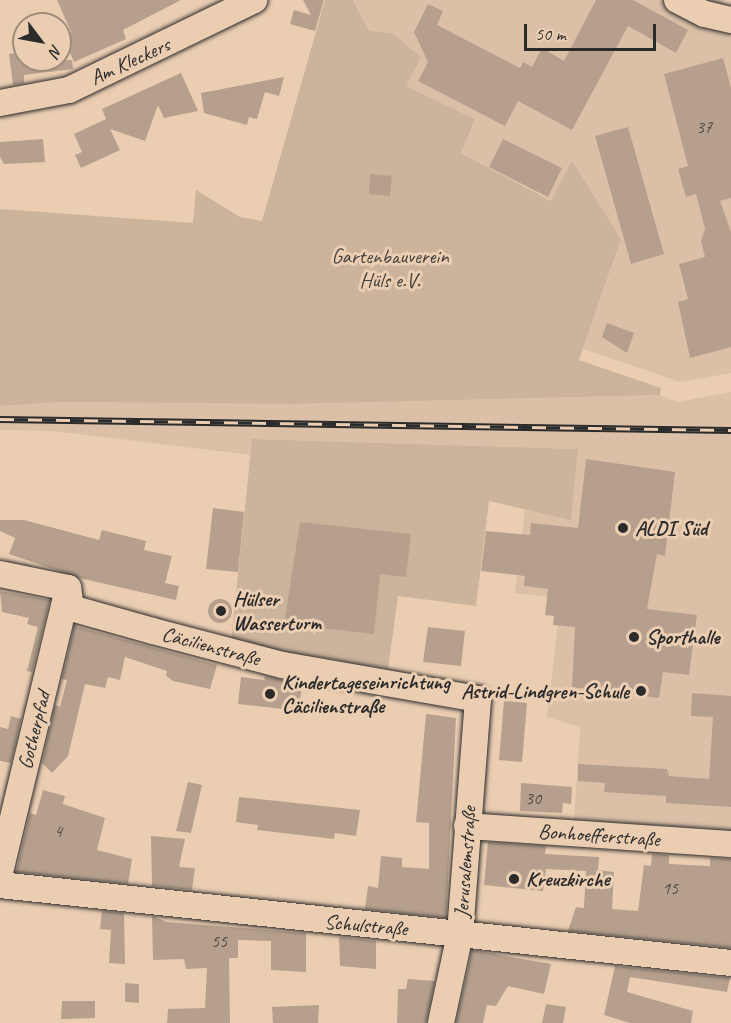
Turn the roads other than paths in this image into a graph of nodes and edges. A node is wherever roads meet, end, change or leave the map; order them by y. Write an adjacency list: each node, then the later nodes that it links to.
1 (254, 0): 4 (street, Am Kleckers)
2 (676, 0): 3 (street)
3 (731, 20)
4 (0, 103)
5 (0, 574): 6 (street)
6 (68, 588): 7 (street, Cäcilienstraße); 10 (street, Gotherpfad)
7 (478, 699): 8 (street, Jerusalemstraße)
8 (467, 826): 9 (street, Bonhoefferstraße); 12 (street, Jerusalemstraße)
9 (731, 844)
10 (0, 872)
11 (0, 885): 12 (street, Schulstraße)
12 (460, 934): 13 (street, Schulstraße); 14 (street, Jerusalemstraße)
13 (731, 963)
14 (441, 1023)

